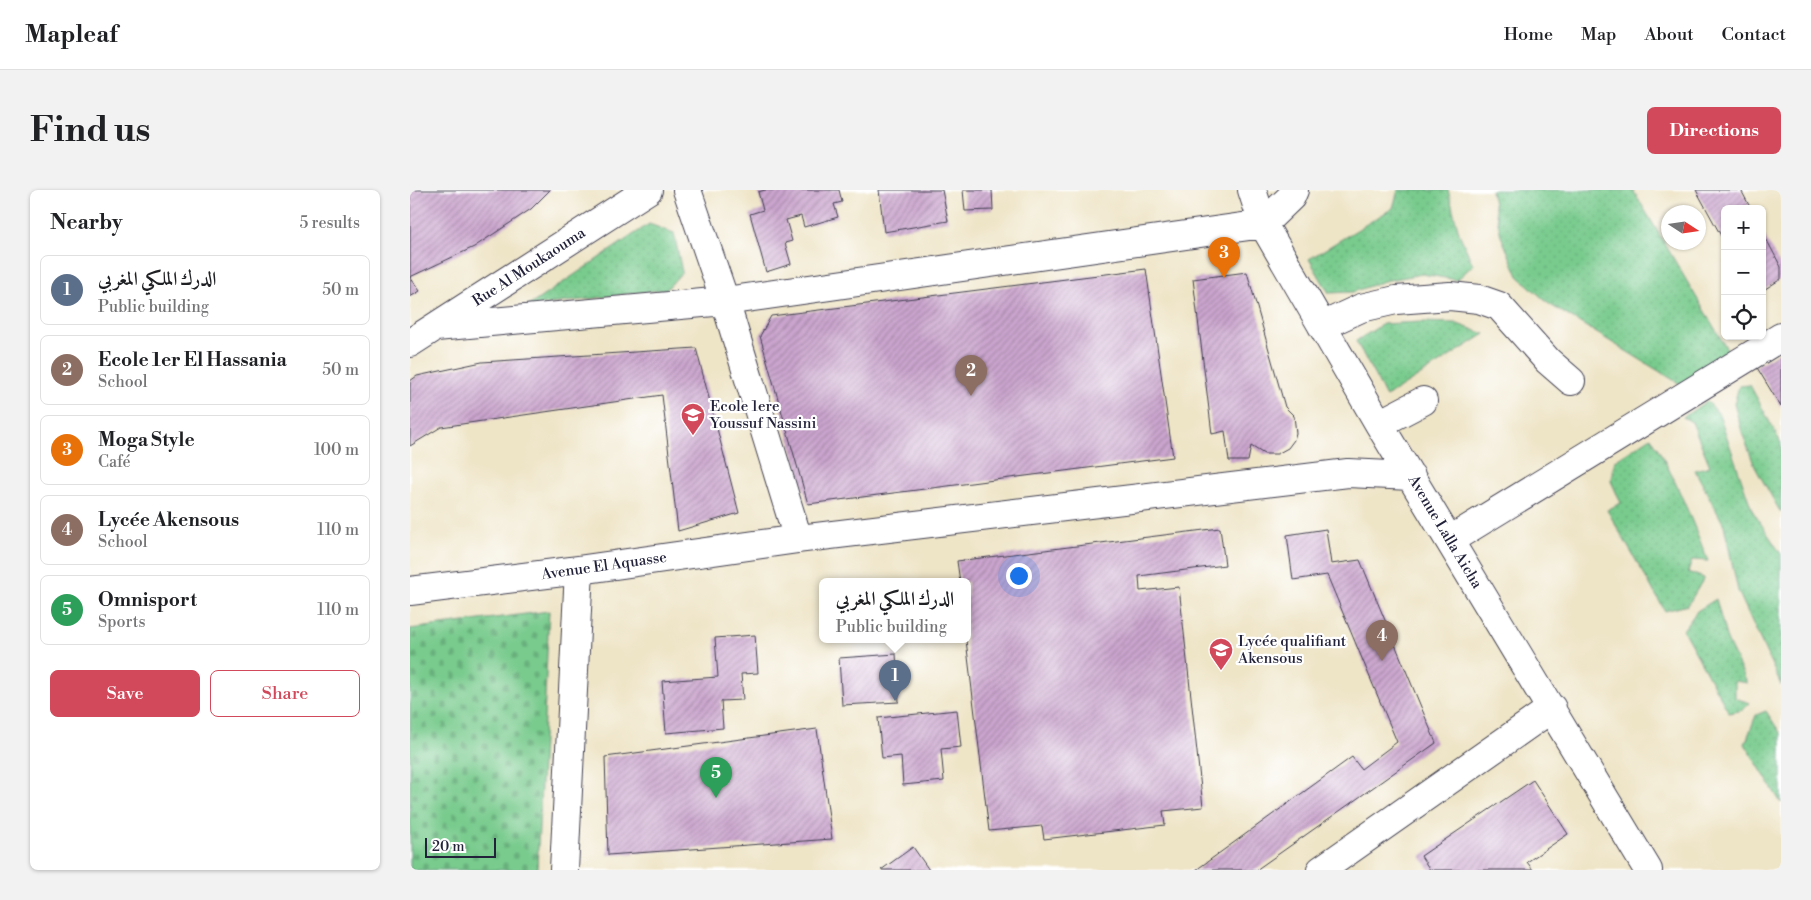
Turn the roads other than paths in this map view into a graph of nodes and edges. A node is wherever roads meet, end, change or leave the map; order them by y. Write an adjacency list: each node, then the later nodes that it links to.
1 (648, 190): 8 (street, Rue Al Moukaouma)
2 (687, 190): 6 (street)
3 (1252, 190): 5 (street, Avenue Lalla Aicha)
4 (1294, 190): 5 (street)
5 (1263, 224): 6 (street); 7 (street, Avenue Lalla Aicha)
6 (724, 301): 8 (street); 15 (street)
7 (1322, 326): 11 (street); 13 (street, Avenue Lalla Aicha)
8 (436, 327): 10 (street, Rue Al Moukaouma)
9 (1781, 337): 16 (street)
10 (410, 344)
11 (1571, 381)
12 (1428, 407): 13 (street)
13 (1383, 431): 14 (street, Avenue Lalla Aicha)
14 (1411, 476): 15 (street, Avenue El Aquasse); 16 (street, Avenue Lalla Aicha)
15 (798, 539): 17 (street, Avenue El Aquasse)
16 (1450, 540): 19 (street, Avenue Lalla Aicha)
17 (579, 570): 18 (street, Avenue El Aquasse); 20 (street)
18 (410, 591)
19 (1552, 708): 21 (street); 22 (street, Avenue Lalla Aicha)
20 (564, 870)
21 (1321, 870)
22 (1648, 870)

